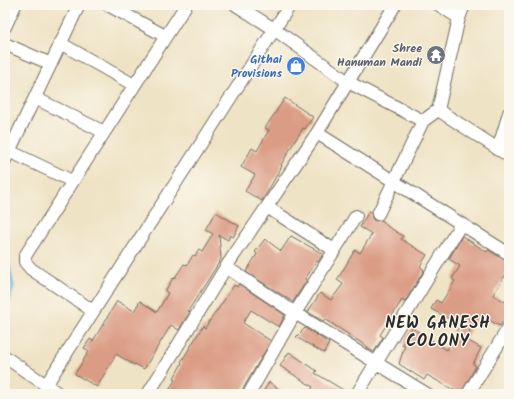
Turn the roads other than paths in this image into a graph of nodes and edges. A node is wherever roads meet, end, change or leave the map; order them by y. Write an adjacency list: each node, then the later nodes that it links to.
1 (15, 5): 11 (street)
2 (79, 5): 14 (street)
3 (108, 5): 13 (street)
4 (186, 5): 13 (street)
5 (236, 5): 12 (street)
6 (290, 5): 12 (street)
7 (395, 5): 17 (street)
8 (439, 5): 10 (street)
9 (464, 5): 10 (street)
10 (459, 18): 20 (street)
11 (5, 27)
12 (274, 29): 17 (street); 37 (street)
13 (165, 36): 18 (street)
14 (60, 43): 16 (street); 18 (street)
15 (5, 44): 16 (street)
16 (51, 64): 19 (street)
17 (348, 82): 22 (street); 24 (street)
18 (134, 85): 23 (street)
19 (35, 98): 23 (street); 26 (street)
20 (438, 110): 22 (street); 25 (street)
21 (509, 113): 25 (street)
22 (423, 121): 29 (street)
23 (104, 132): 28 (street)
24 (317, 132): 29 (street); 30 (street)
25 (498, 150): 27 (street)
26 (7, 156): 28 (street)
27 (509, 156)
28 (72, 181): 37 (street)
29 (394, 182): 31 (street); 33 (street)
30 (267, 207): 34 (street); 36 (street)
31 (378, 214)
32 (356, 216): 34 (street)
33 (461, 224): 35 (street); 41 (street)
34 (334, 250): 38 (street)
35 (509, 254)
36 (226, 267): 38 (street); 44 (street)
37 (93, 311): 42 (street)
38 (295, 313): 41 (street); 45 (street)
39 (509, 327): 48 (street)
40 (5, 357): 42 (street)
41 (376, 363): 46 (street); 47 (street)
42 (46, 385): 43 (street)
43 (59, 394)
44 (148, 394)
45 (249, 394)
46 (357, 394)
47 (427, 394)
48 (468, 394)

